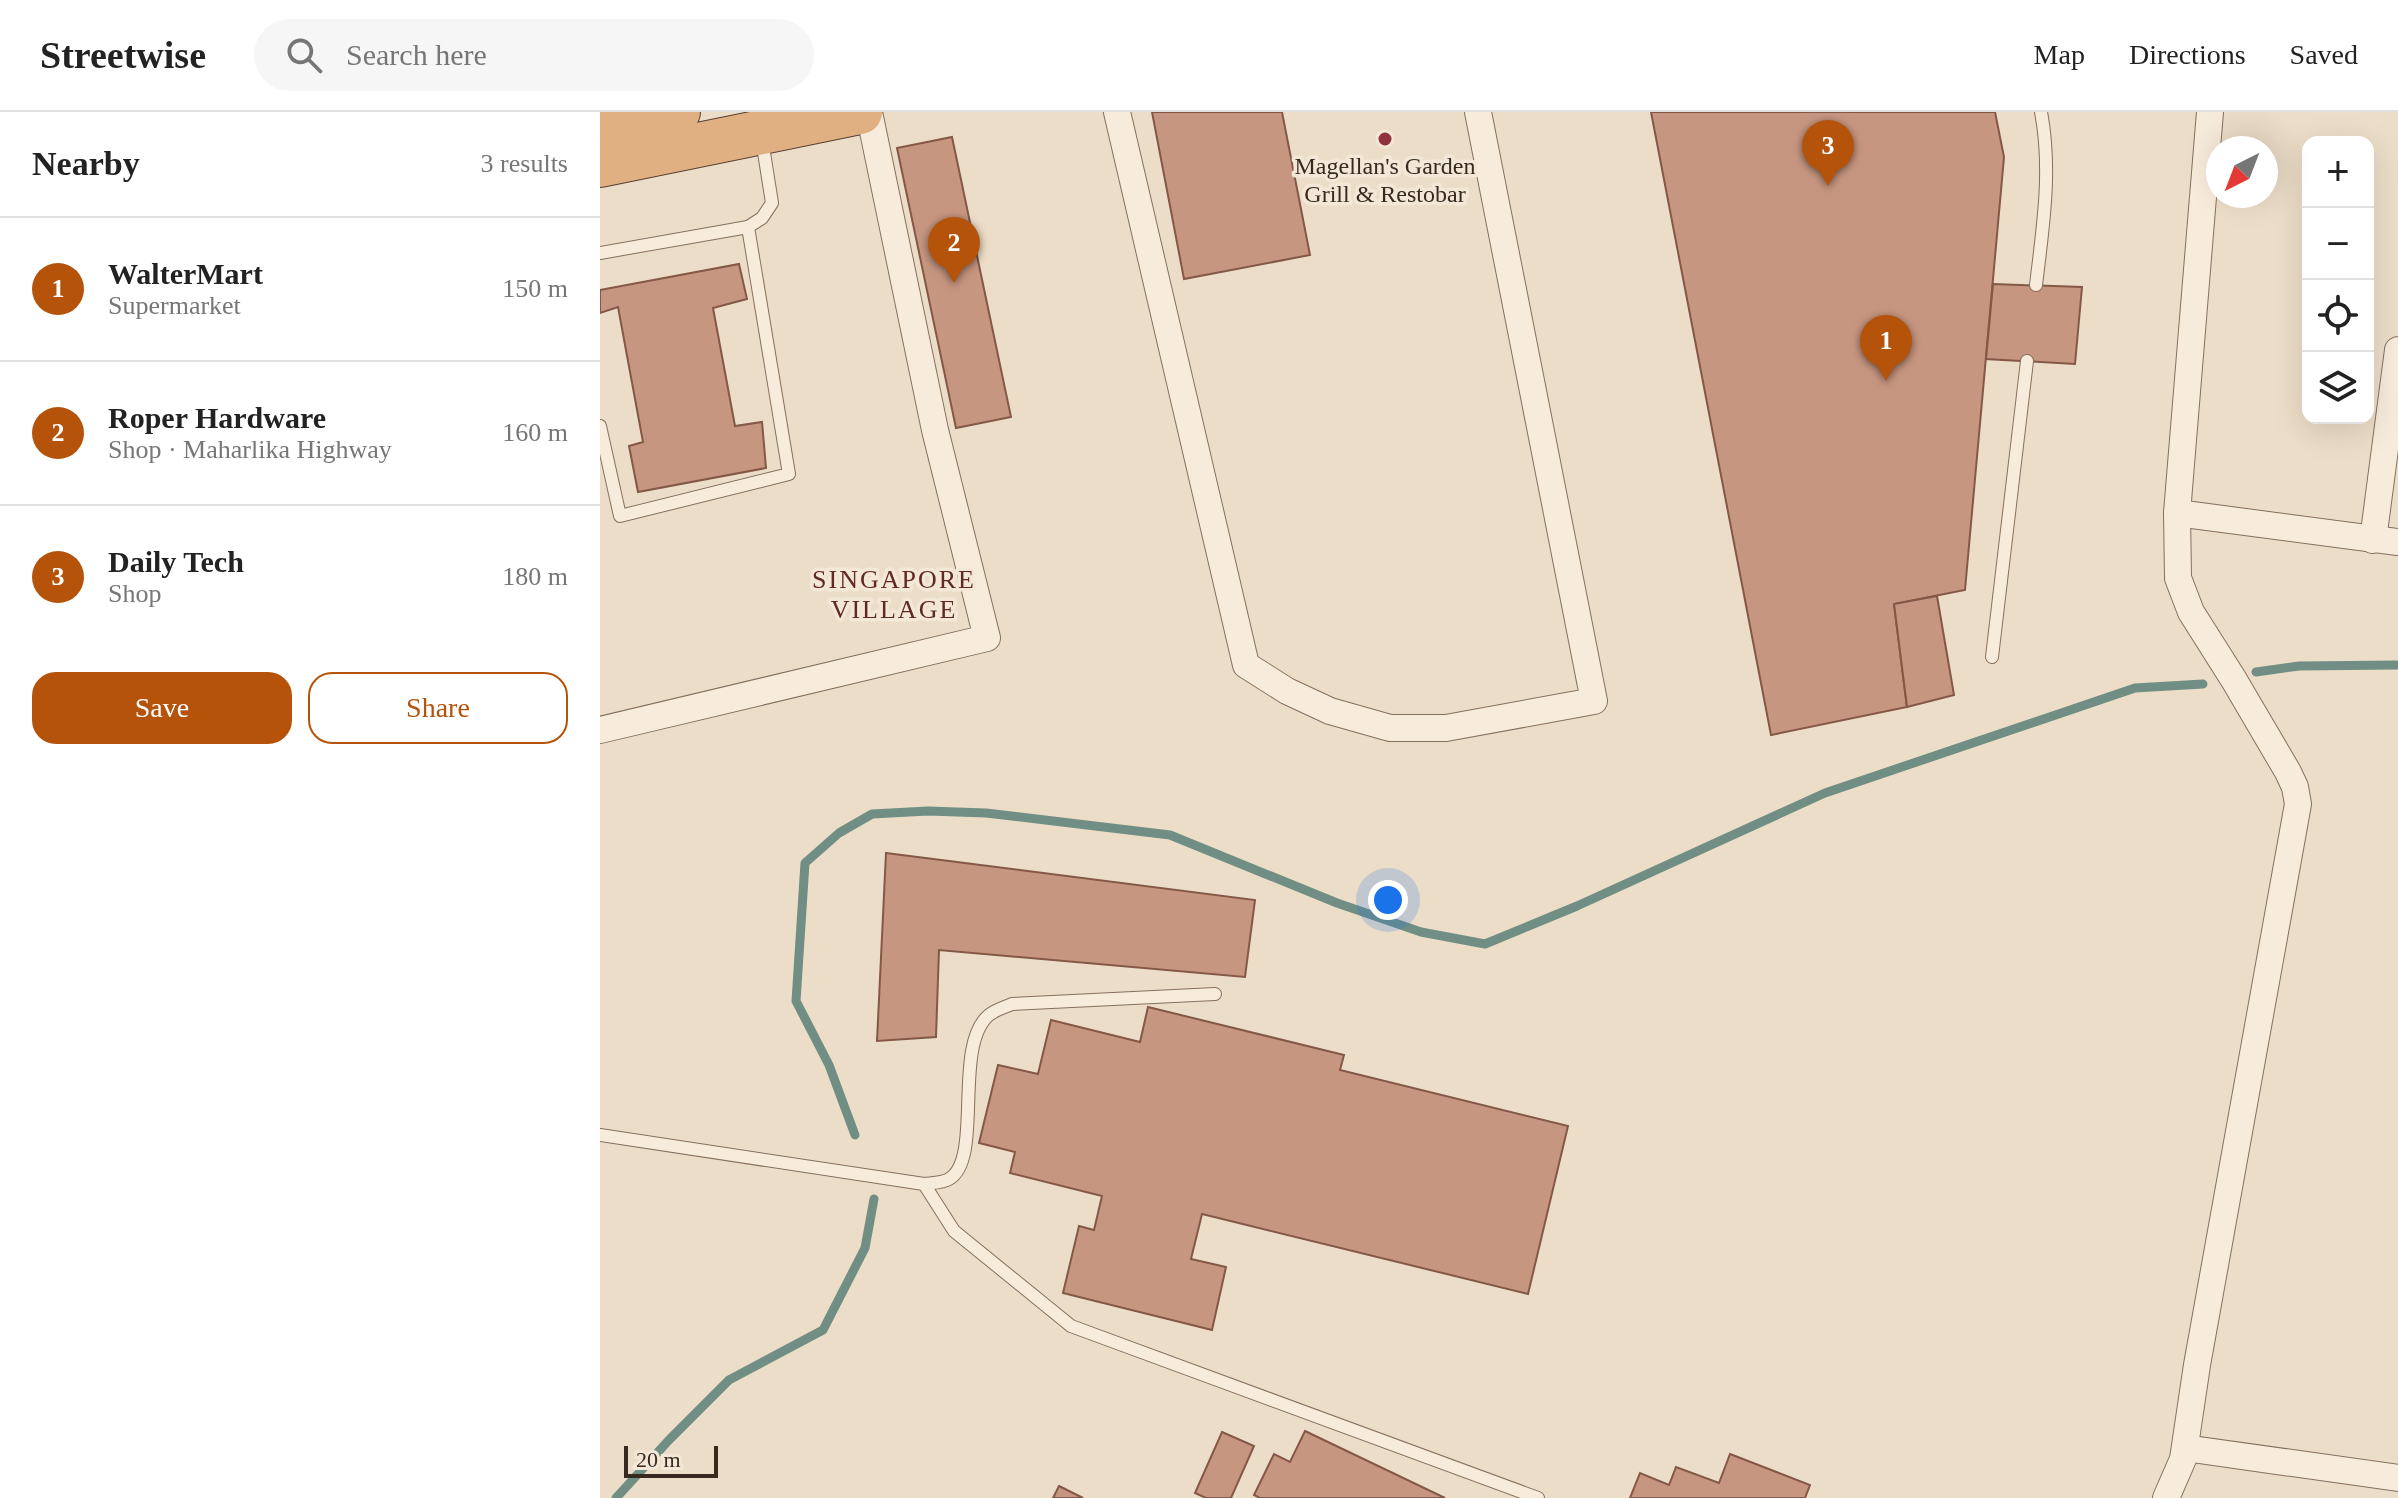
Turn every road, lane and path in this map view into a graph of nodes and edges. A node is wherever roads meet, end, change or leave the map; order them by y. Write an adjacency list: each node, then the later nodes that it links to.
1 (678, 112): 9 (highway)
2 (860, 112): 8 (highway)
3 (869, 112): 20 (street)
4 (1117, 112): 5 (street)
5 (1478, 112)
6 (2041, 112): 13 (lane)
7 (2210, 112): 17 (street)
8 (759, 126): 10 (highway); 11 (lane)
9 (600, 128)
10 (600, 165)
11 (748, 227): 12 (lane); 16 (lane)
12 (600, 253)
13 (2036, 285)
14 (2398, 350): 18 (street)
15 (2027, 361): 19 (lane)
16 (600, 426)
17 (2177, 513): 18 (street); 24 (street)
18 (2385, 541)
19 (1992, 657)
20 (600, 730)
21 (1215, 994): 23 (lane)
22 (600, 1135): 23 (lane)
23 (924, 1184): 26 (lane)
24 (2185, 1448): 25 (street); 27 (street)
25 (2398, 1478)
26 (1538, 1498)
27 (2166, 1498)

